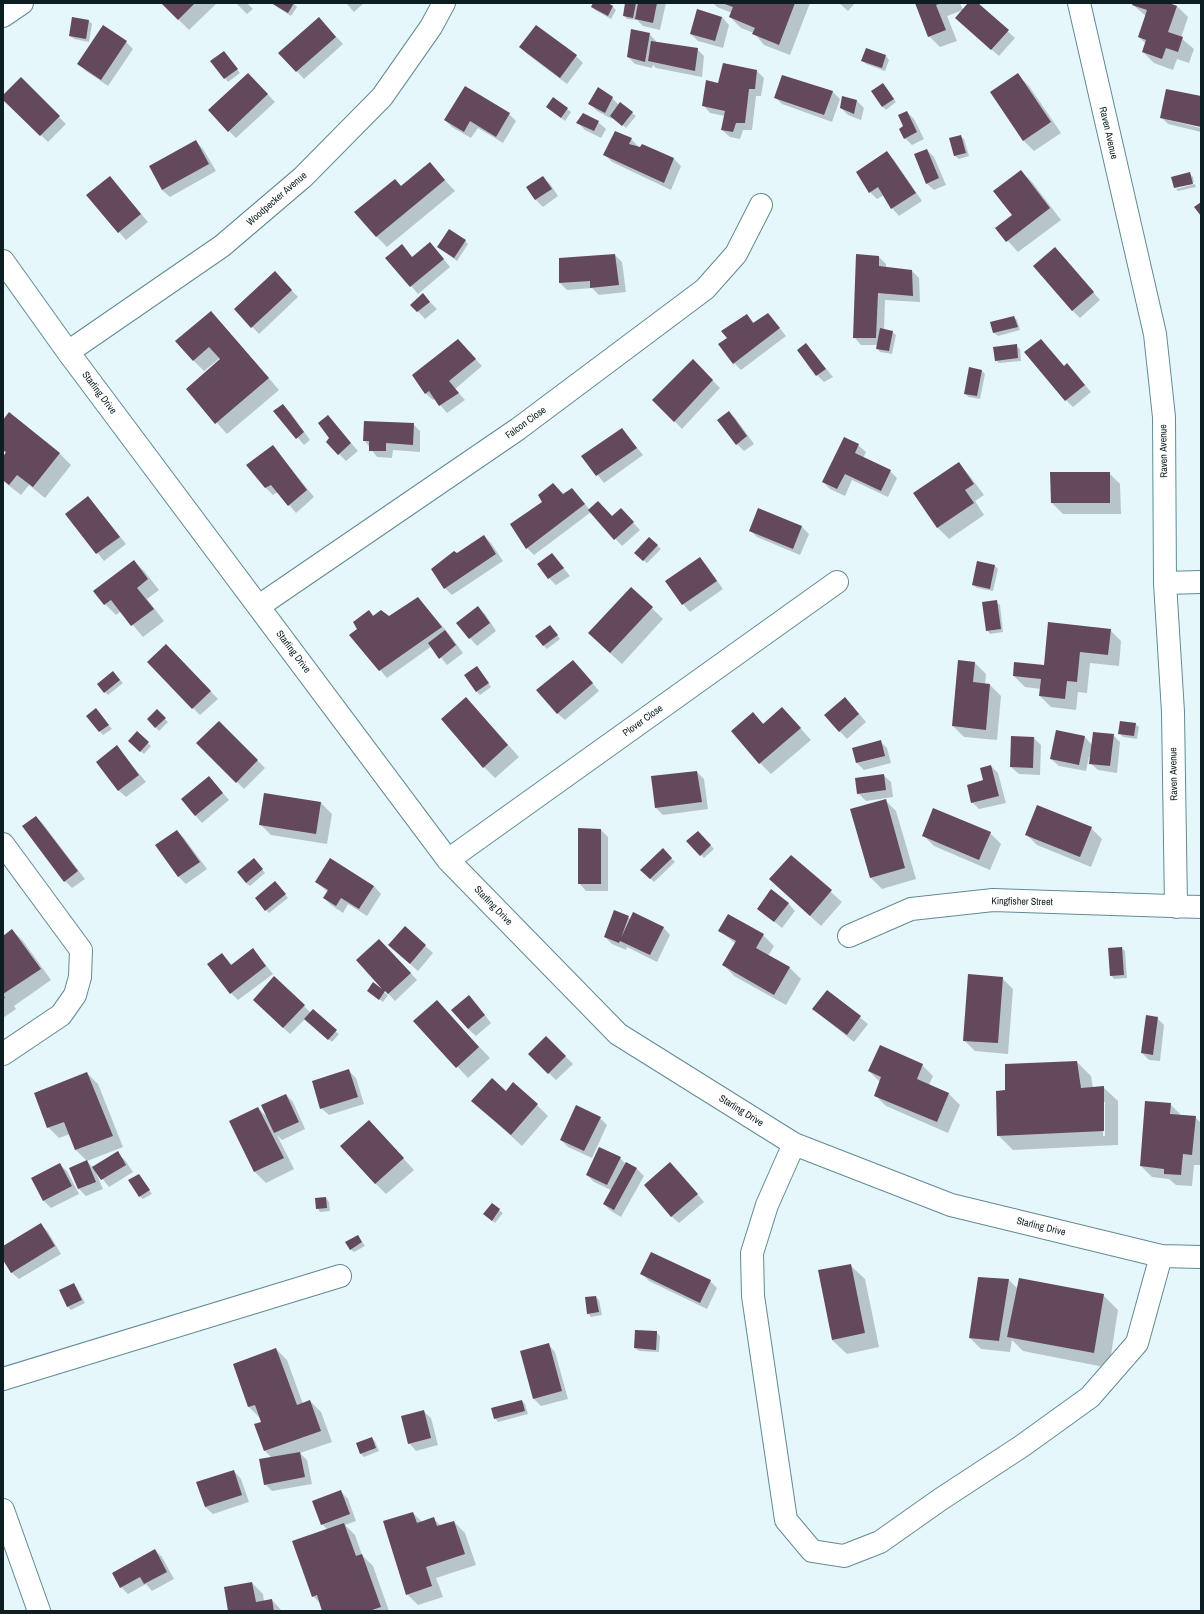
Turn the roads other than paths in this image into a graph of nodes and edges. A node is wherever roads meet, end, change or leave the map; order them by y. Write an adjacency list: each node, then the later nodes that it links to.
1 (22, 3): 4 (street)
2 (444, 3): 7 (street, Woodpecker Avenue)
3 (1079, 3): 10 (street, Raven Avenue)
4 (3, 16)
5 (761, 205): 11 (street, Falcon Close)
6 (3, 261): 7 (street, Starling Drive)
7 (68, 352): 11 (street, Starling Drive)
8 (837, 582): 13 (street, Plover Close)
9 (1201, 582): 10 (street)
10 (1165, 583): 14 (street, Raven Avenue)
11 (259, 606): 13 (street, Starling Drive)
12 (3, 844): 17 (street)
13 (448, 860): 18 (street, Starling Drive)
14 (1176, 907): 15 (street, Kingfisher Street); 16 (street, Kingfisher Street)
15 (1201, 908)
16 (849, 936)
17 (3, 1054)
18 (794, 1144): 19 (street, Starling Drive); 19 (street)
19 (1161, 1256): 20 (street, Starling Drive)
20 (1201, 1257)
21 (340, 1276): 22 (street)
22 (3, 1379)
23 (3, 1510): 24 (street)
24 (39, 1611)

